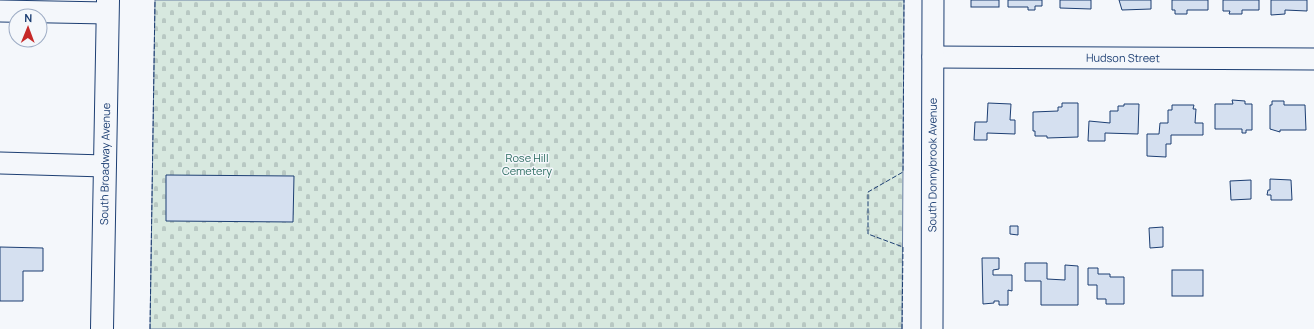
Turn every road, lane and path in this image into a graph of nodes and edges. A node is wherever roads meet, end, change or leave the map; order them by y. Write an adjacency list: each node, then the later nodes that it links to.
1 (933, 0): 4 (street, South Donnybrook Avenue)
2 (108, 6): 3 (street); 7 (main road, South Broadway Avenue)
3 (0, 10)
4 (933, 57): 5 (street, Hudson Street); 9 (street, South Donnybrook Avenue)
5 (1314, 59)
6 (0, 163): 7 (street)
7 (105, 166): 8 (main road, South Broadway Avenue)
8 (102, 329)
9 (932, 329)

